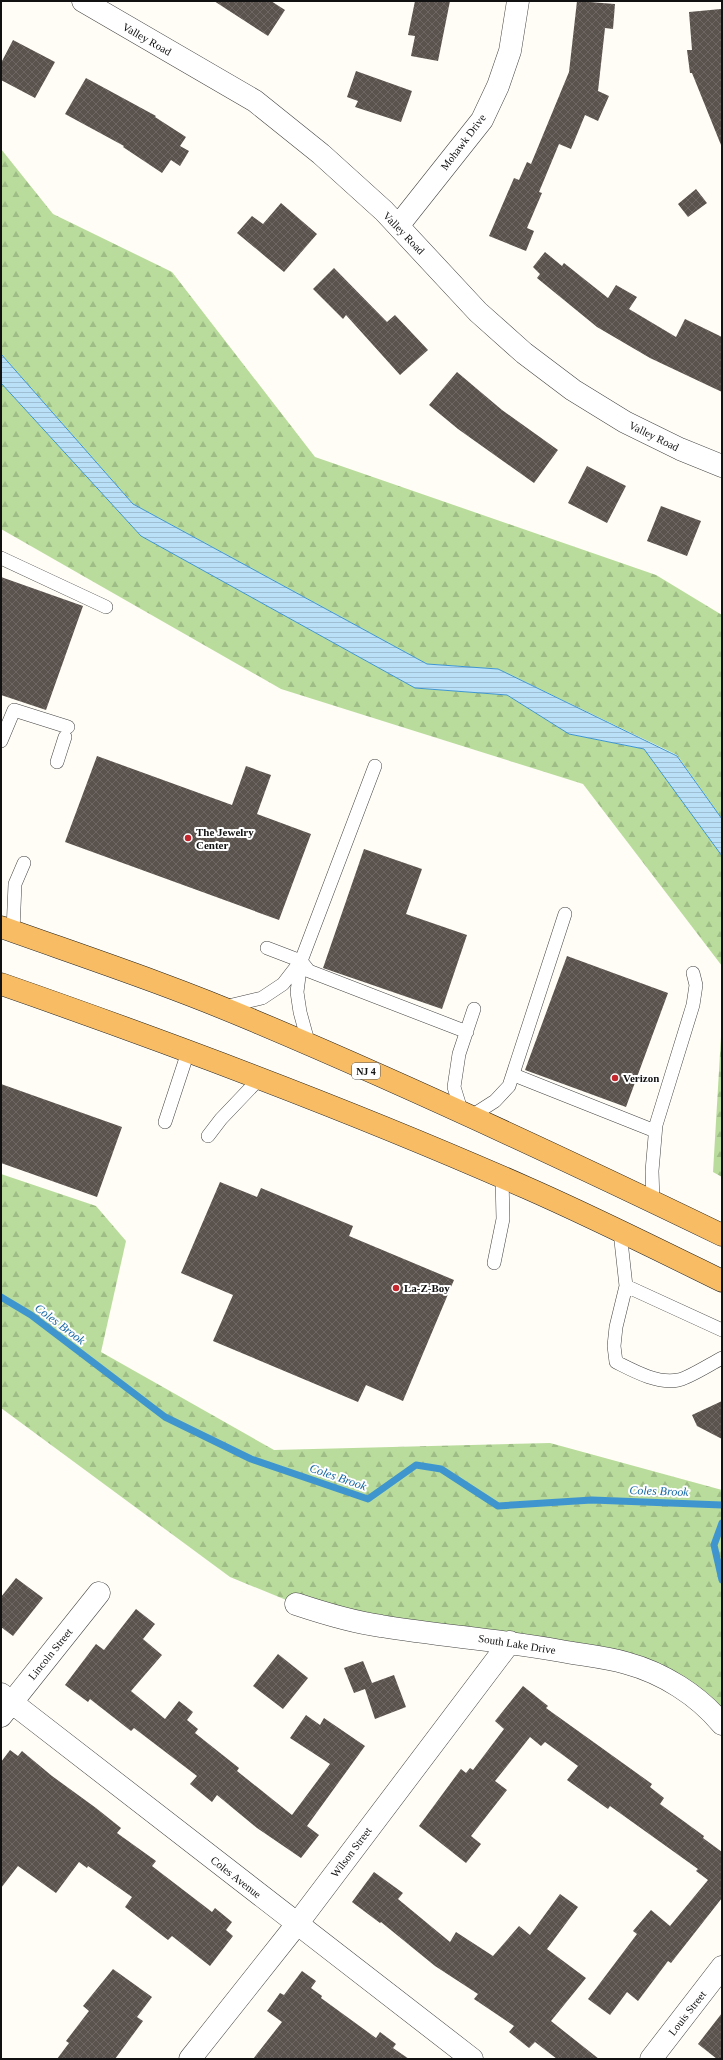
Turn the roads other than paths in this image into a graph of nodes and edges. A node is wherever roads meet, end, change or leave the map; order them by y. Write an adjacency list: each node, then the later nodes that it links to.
1 (82, 1): 3 (street, Valley Road)
2 (518, 1): 3 (street, Mohawk Drive)
3 (398, 226): 4 (street, Valley Road)
4 (722, 466)
5 (1, 558): 6 (lane)
6 (106, 607)
7 (1, 741): 8 (lane)
8 (57, 762)
9 (375, 766): 14 (lane)
10 (24, 863): 12 (lane)
11 (565, 914): 22 (lane)
12 (7, 929): 17 (highway, NJ 4)
13 (267, 948): 14 (lane)
14 (301, 961): 17 (lane); 19 (lane); 20 (lane)
15 (693, 973): 26 (lane)
16 (1, 984): 21 (highway)
17 (220, 1008): 20 (highway, NJ 4)
18 (474, 1009): 19 (lane)
19 (466, 1032): 24 (lane)
20 (310, 1045): 24 (highway, NJ 4)
21 (188, 1052): 23 (highway); 25 (lane)
22 (514, 1075): 24 (lane); 26 (lane)
23 (260, 1078): 27 (lane); 28 (highway)
24 (466, 1115): 29 (highway, NJ 4)
25 (165, 1122)
26 (655, 1131): 29 (lane)
27 (208, 1136)
28 (502, 1178): 30 (highway); 32 (lane)
29 (653, 1202): 31 (highway, NJ 4)
30 (620, 1232): 33 (highway); 34 (lane)
31 (722, 1235)
32 (494, 1263)
33 (722, 1281)
34 (626, 1286): 35 (lane); 36 (lane)
35 (722, 1330)
36 (722, 1358)
37 (99, 1593): 40 (street, Lincoln Street)
38 (296, 1604): 39 (street, South Lake Drive)
39 (510, 1642): 41 (street, South Lake Drive); 42 (street, Wilson Street)
40 (4, 1704): 42 (street, Coles Avenue)
41 (722, 1724)
42 (297, 1924): 44 (street, Wilson Street); 45 (street, Coles Avenue)
43 (722, 1967): 46 (street, Louis Street)
44 (190, 2059)
45 (472, 2059)
46 (651, 2059)

